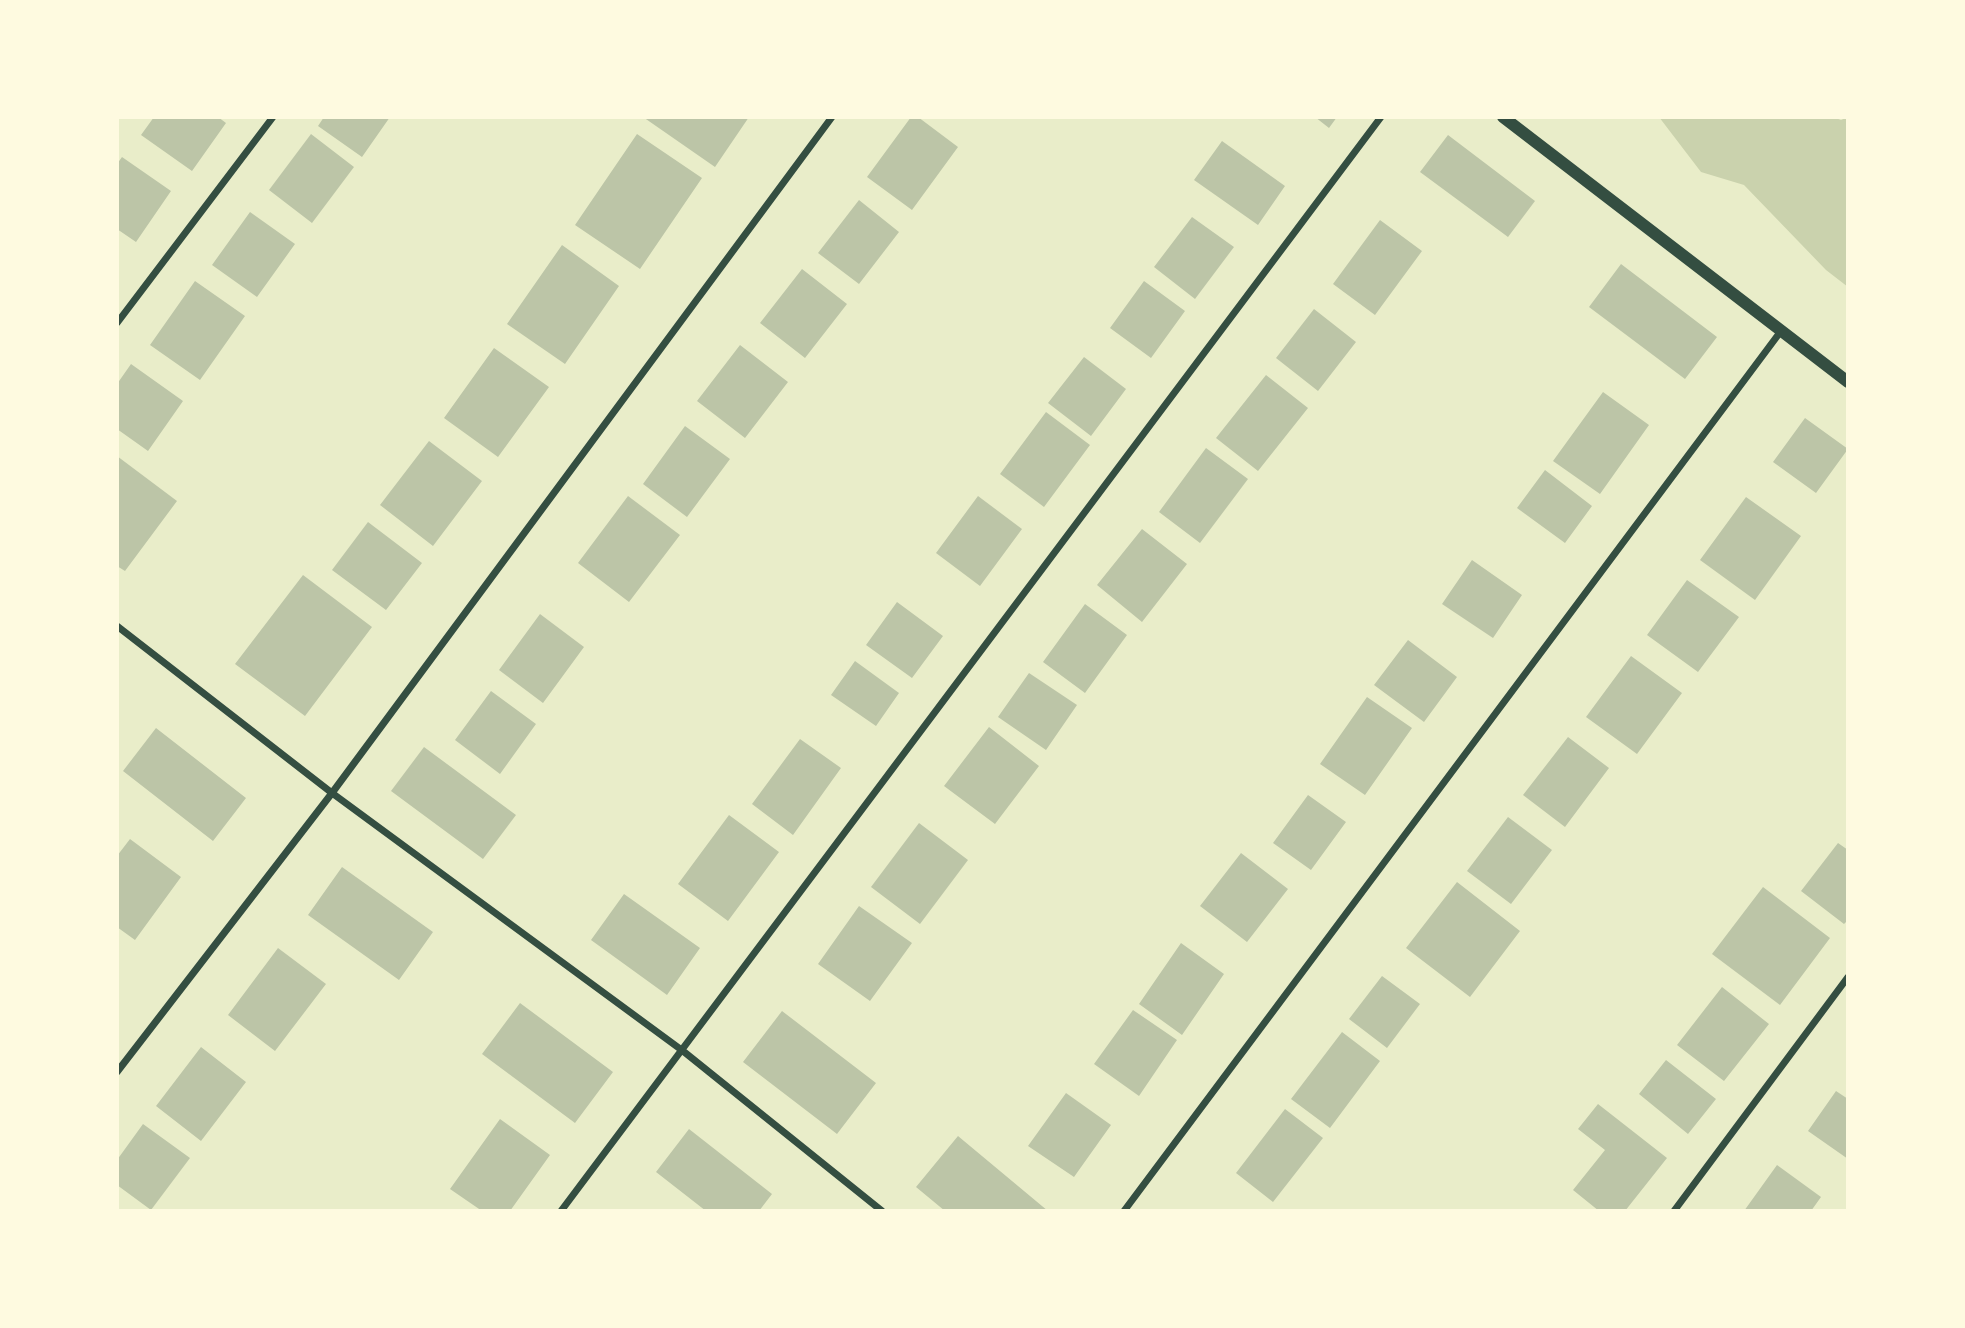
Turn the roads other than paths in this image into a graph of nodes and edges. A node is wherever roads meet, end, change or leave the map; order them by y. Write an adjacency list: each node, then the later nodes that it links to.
1 (273, 117): 5 (street)
2 (832, 117): 9 (street)
3 (1381, 117): 11 (street)
4 (1503, 117): 6 (street)
5 (117, 323)
6 (1782, 331): 7 (street); 15 (street)
7 (1848, 382)
8 (117, 626): 9 (street)
9 (332, 793): 11 (street); 12 (street)
10 (1848, 977): 16 (street)
11 (682, 1051): 13 (street); 14 (street)
12 (117, 1072)
13 (561, 1211)
14 (883, 1211)
15 (1124, 1211)
16 (1674, 1211)

